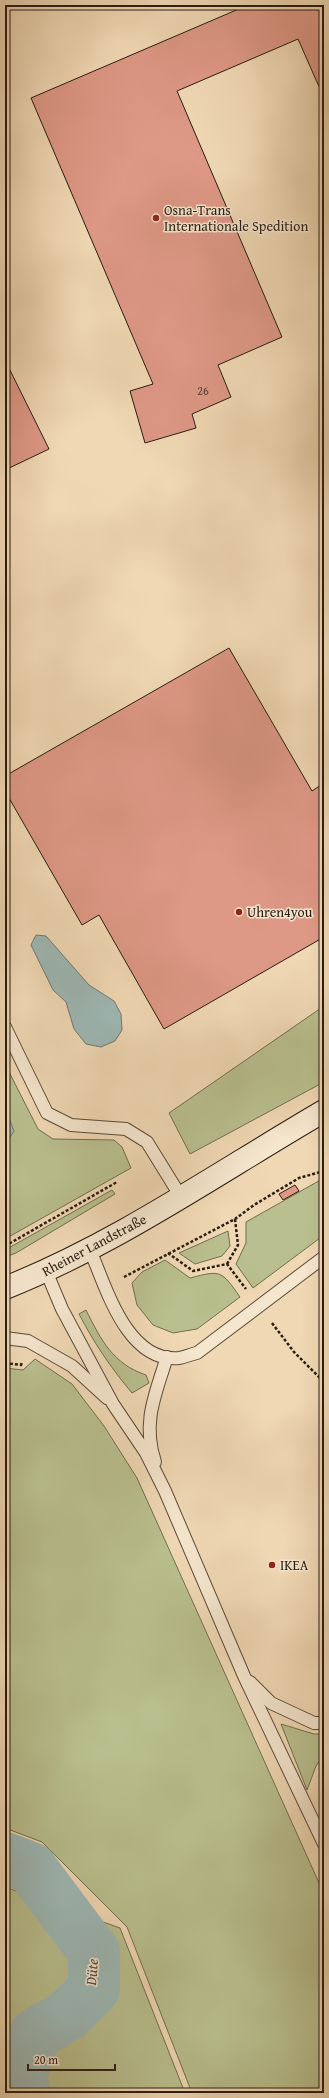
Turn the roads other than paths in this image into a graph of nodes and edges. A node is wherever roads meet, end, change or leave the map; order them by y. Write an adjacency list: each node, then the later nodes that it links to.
1 (5, 1028): 3 (lane)
2 (324, 1111): 3 (street, Rheiner Landstraße)
3 (181, 1197): 4 (street, Rheiner Landstraße)
4 (90, 1250): 6 (street, Rheiner Landstraße); 9 (lane)
5 (324, 1257): 9 (lane)
6 (46, 1271): 7 (street, Rheiner Landstraße); 10 (lane)
7 (5, 1288)
8 (5, 1338): 10 (lane)
9 (166, 1357): 11 (lane)
10 (114, 1404): 11 (lane)
11 (165, 1491): 12 (lane)
12 (244, 1676): 13 (lane); 14 (lane)
13 (324, 1722)
14 (324, 1844)

